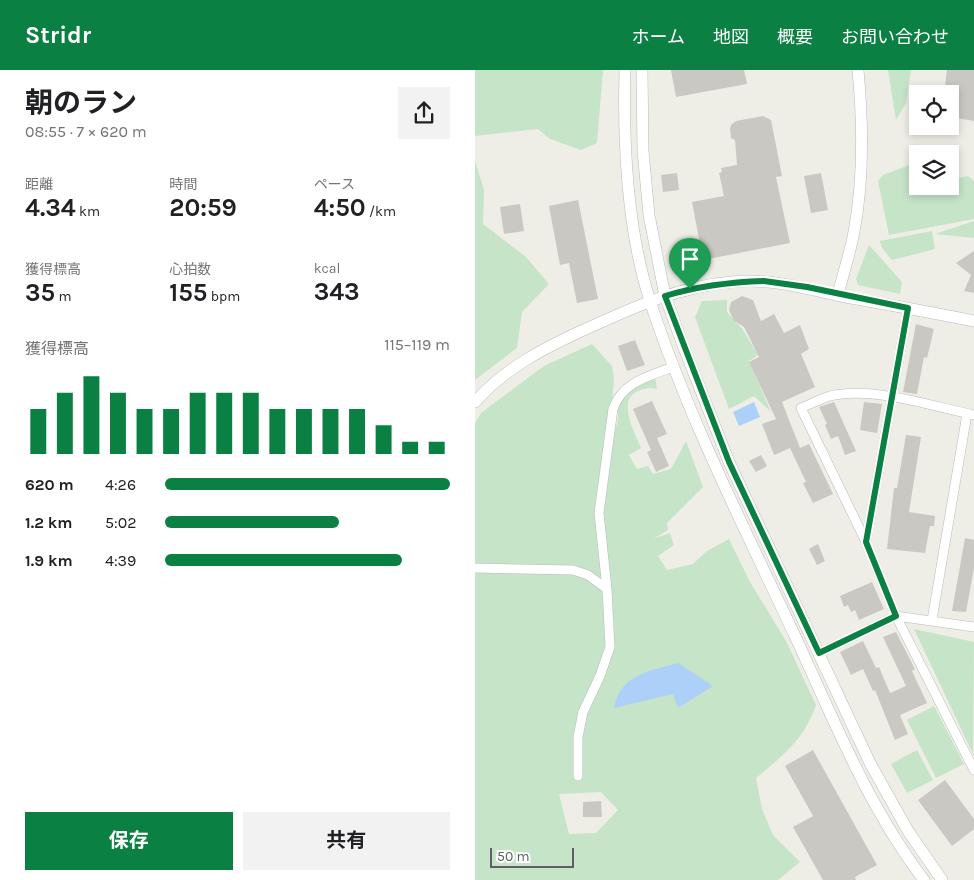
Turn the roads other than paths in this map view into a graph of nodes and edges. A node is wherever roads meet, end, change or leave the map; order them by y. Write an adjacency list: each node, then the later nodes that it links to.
1 (626, 70): 6 (street)
2 (642, 70): 5 (street)
3 (858, 70): 4 (street)
4 (838, 295): 5 (street); 7 (street)
5 (665, 296): 6 (street); 19 (street)
6 (650, 301): 9 (street); 11 (street)
7 (908, 308): 8 (street); 10 (street)
8 (974, 321)
9 (673, 367): 15 (street); 22 (street)
10 (893, 398): 12 (street); 13 (street); 13 (street)
11 (475, 402)
12 (971, 415): 17 (street)
13 (866, 542): 16 (street)
14 (475, 568): 15 (street)
15 (607, 589): 21 (street)
16 (896, 616): 17 (street); 19 (street); 20 (street)
17 (932, 620): 18 (street)
18 (974, 628)
19 (819, 653): 23 (street)
20 (974, 770)
21 (578, 776)
22 (924, 880)
23 (942, 880)

